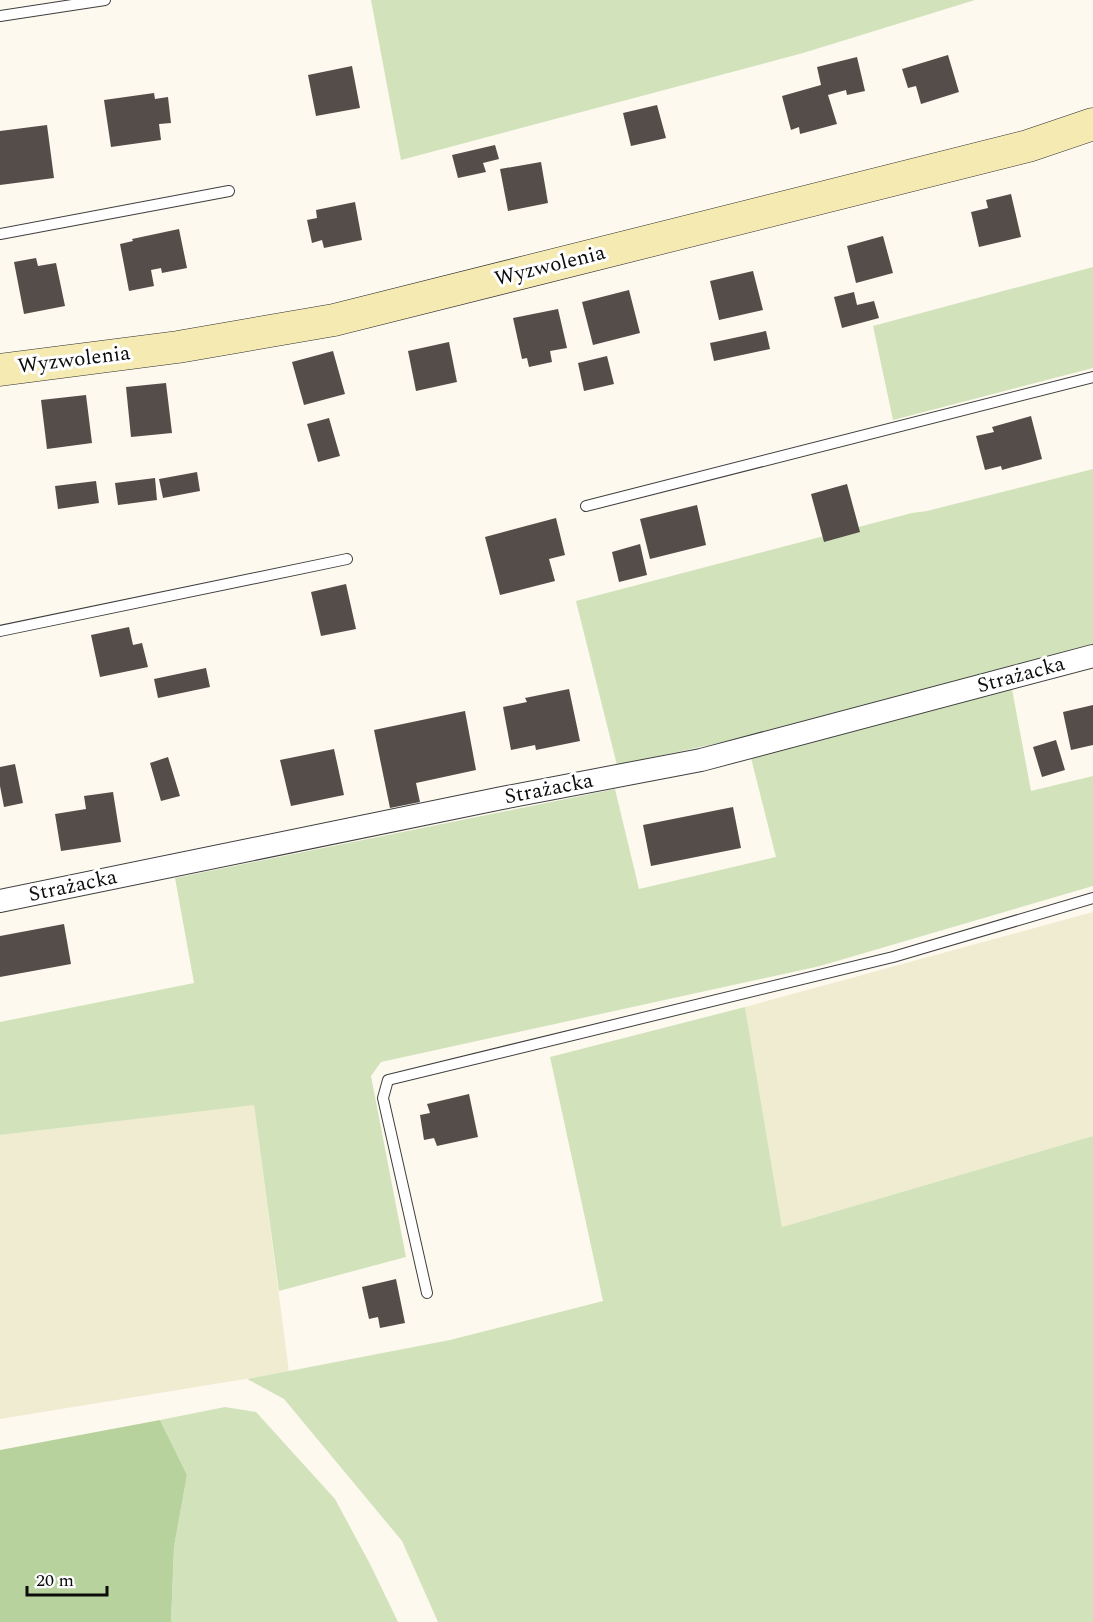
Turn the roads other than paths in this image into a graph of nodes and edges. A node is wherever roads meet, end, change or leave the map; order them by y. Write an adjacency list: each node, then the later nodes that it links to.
1 (105, 0): 2 (lane)
2 (0, 16)
3 (1093, 124): 6 (main road, Wyzwolenia)
4 (229, 191): 5 (lane)
5 (0, 234)
6 (0, 370)
7 (1093, 377): 8 (lane)
8 (586, 506)
9 (347, 559): 10 (lane)
10 (0, 631)
11 (1093, 656): 13 (street, Strażacka)
12 (1093, 898): 14 (lane)
13 (0, 901)
14 (427, 1293)

